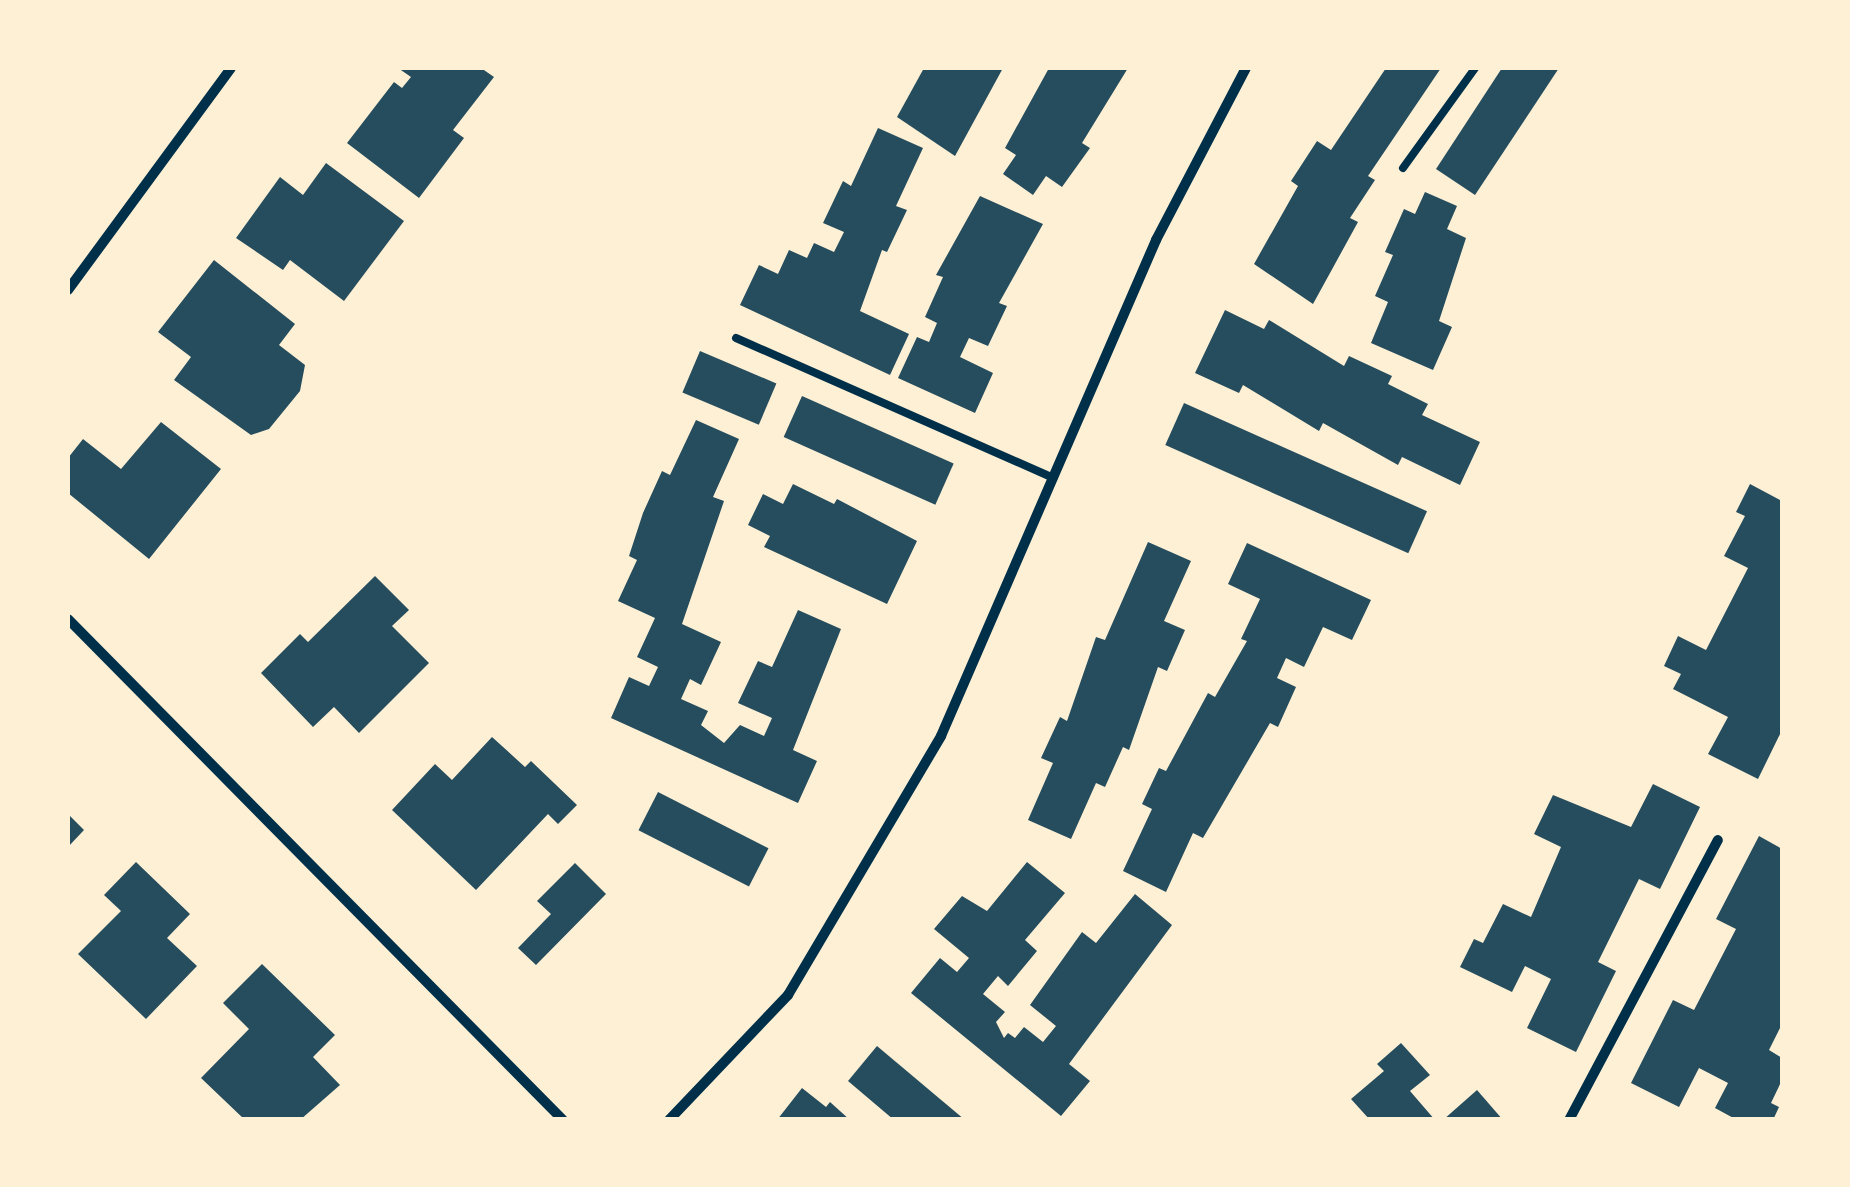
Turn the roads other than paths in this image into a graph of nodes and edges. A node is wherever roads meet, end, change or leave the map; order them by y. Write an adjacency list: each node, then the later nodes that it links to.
1 (231, 68): 5 (street)
2 (1246, 68): 7 (street)
3 (1475, 68): 4 (lane)
4 (1402, 168)
5 (68, 290)
6 (736, 338): 7 (lane)
7 (1054, 478): 12 (street)
8 (68, 619): 11 (street)
9 (1718, 840): 10 (street)
10 (1569, 1119)
11 (563, 1120)
12 (669, 1120)

